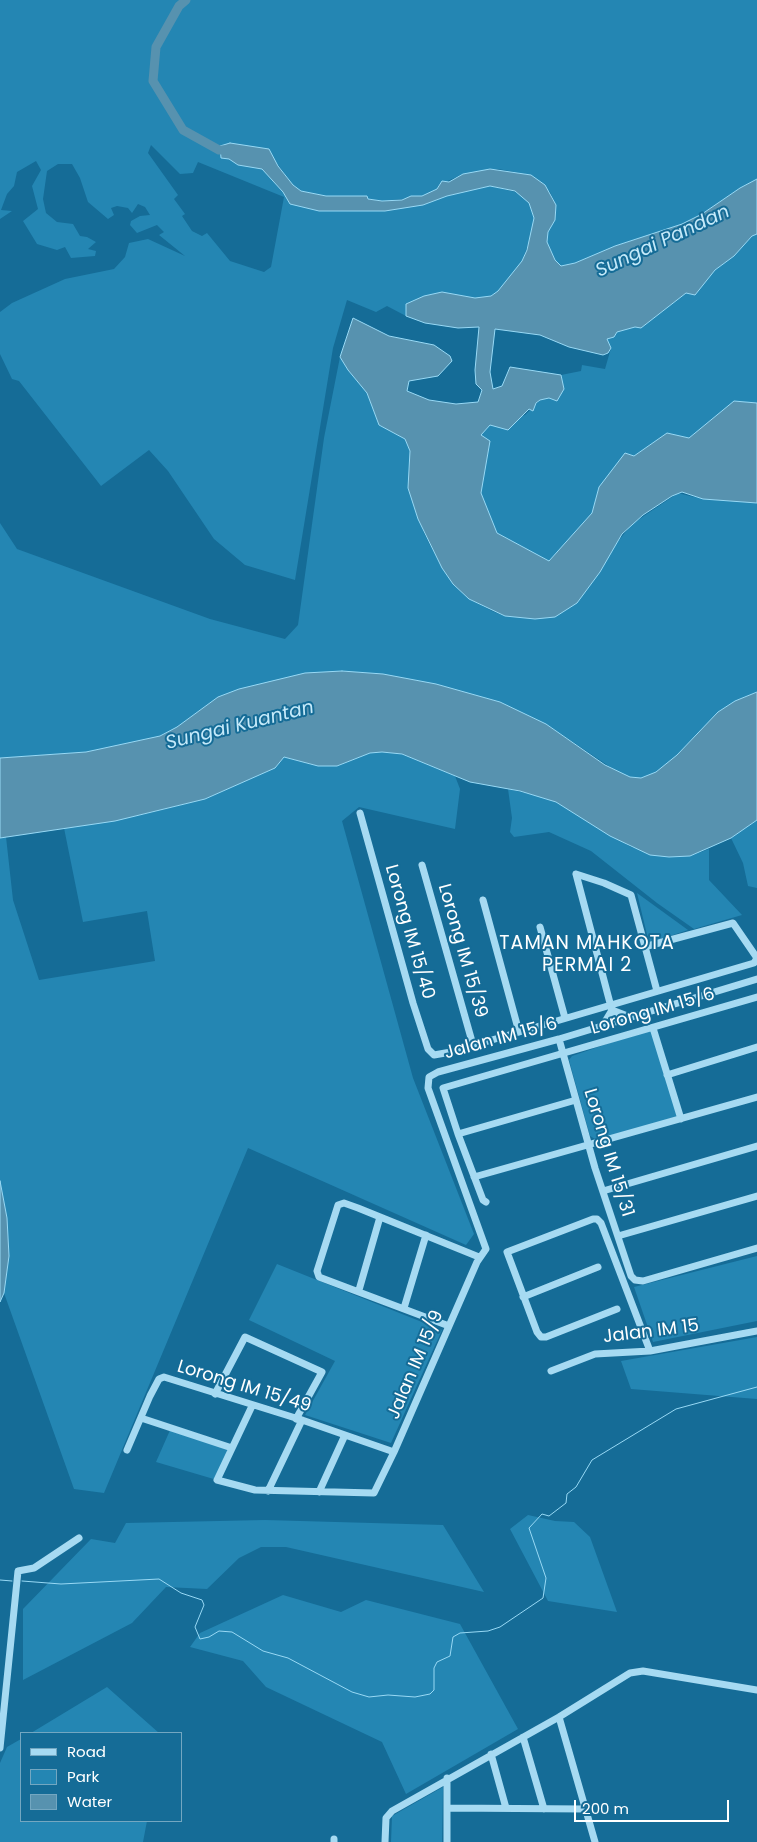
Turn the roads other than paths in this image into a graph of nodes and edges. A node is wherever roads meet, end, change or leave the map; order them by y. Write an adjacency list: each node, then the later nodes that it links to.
1 (360, 812): 18 (street, Lorong IM 15/40)
2 (422, 865): 18 (street, Lorong IM 15/39)
3 (483, 900): 16 (street)
4 (540, 927): 12 (street)
5 (644, 947): 6 (street); 8 (street); 10 (street)
6 (756, 961): 8 (street)
7 (757, 979): 11 (street, Jalan IM 15/6)
8 (657, 991): 10 (street)
9 (757, 997): 15 (street, Lorong IM 15/6)
10 (611, 1007): 11 (street); 12 (street); 13 (street); 14 (street)
11 (630, 1017): 13 (street, Jalan IM 15/6)
12 (565, 1018): 16 (street)
13 (615, 1022): 14 (street, Jalan IM 15/6)
14 (603, 1025): 17 (street, Jalan IM 15/6)
15 (653, 1028): 20 (street, Lorong IM 15/6); 21 (street)
16 (519, 1032): 18 (street)
17 (559, 1038): 20 (street, Lorong IM 15/31); 36 (street, Jalan IM 15/6)
18 (473, 1045)
19 (757, 1047): 21 (street)
20 (563, 1055): 23 (street, Lorong IM 15/31); 25 (street, Lorong IM 15/6)
21 (668, 1074): 24 (street)
22 (757, 1097): 24 (street)
23 (576, 1100): 25 (street); 26 (street, Lorong IM 15/31)
24 (681, 1118): 26 (street)
25 (458, 1134): 28 (street)
26 (588, 1144): 28 (street); 29 (street, Lorong IM 15/31)
27 (757, 1146): 29 (street)
28 (474, 1177): 31 (street)
29 (602, 1191): 34 (street, Lorong IM 15/31)
30 (757, 1196): 34 (street)
31 (486, 1202)
32 (380, 1217): 33 (street); 39 (street); 39 (street)
33 (426, 1235): 37 (street); 41 (street)
34 (618, 1236): 35 (street, Lorong IM 15/31)
35 (757, 1248)
36 (486, 1249): 37 (street, Jalan IM 15/9)
37 (479, 1257): 43 (street, Jalan IM 15/9)
38 (598, 1267): 40 (street)
39 (359, 1290): 41 (street)
40 (523, 1296): 42 (street); 45 (street)
41 (404, 1308): 43 (street)
42 (617, 1310)
43 (449, 1326): 54 (street, Jalan IM 15/9)
44 (757, 1331): 45 (street, Jalan IM 15)
45 (650, 1351): 46 (street, Jalan IM 15)
46 (551, 1371)
47 (215, 1394): 48 (street, Lorong IM 15/49); 49 (street, Lorong IM 15/49); 50 (street)
48 (252, 1406): 50 (street, Lorong IM 15/49); 52 (street)
49 (141, 1418): 52 (street); 53 (street, Lorong IM 15/49)
50 (299, 1419): 51 (street, Lorong IM 15/49); 55 (street)
51 (345, 1435): 54 (street, Lorong IM 15/49); 56 (street)
52 (232, 1448): 55 (street)
53 (127, 1450)
54 (394, 1452): 56 (street, Jalan IM 15/9)
55 (268, 1491): 56 (street)
56 (319, 1492)
57 (79, 1538): 61 (street)
58 (757, 1690): 59 (street)
59 (560, 1718): 60 (street); 67 (street)
60 (523, 1737): 62 (street); 66 (street)
61 (0, 1748)
62 (491, 1754): 63 (street); 65 (street)
63 (447, 1778): 64 (street); 68 (street)
64 (447, 1808): 65 (street); 69 (street)
65 (506, 1808): 66 (street)
66 (544, 1809): 67 (street)
67 (585, 1809): 70 (street)
68 (385, 1842)
69 (447, 1842)
70 (595, 1842)

